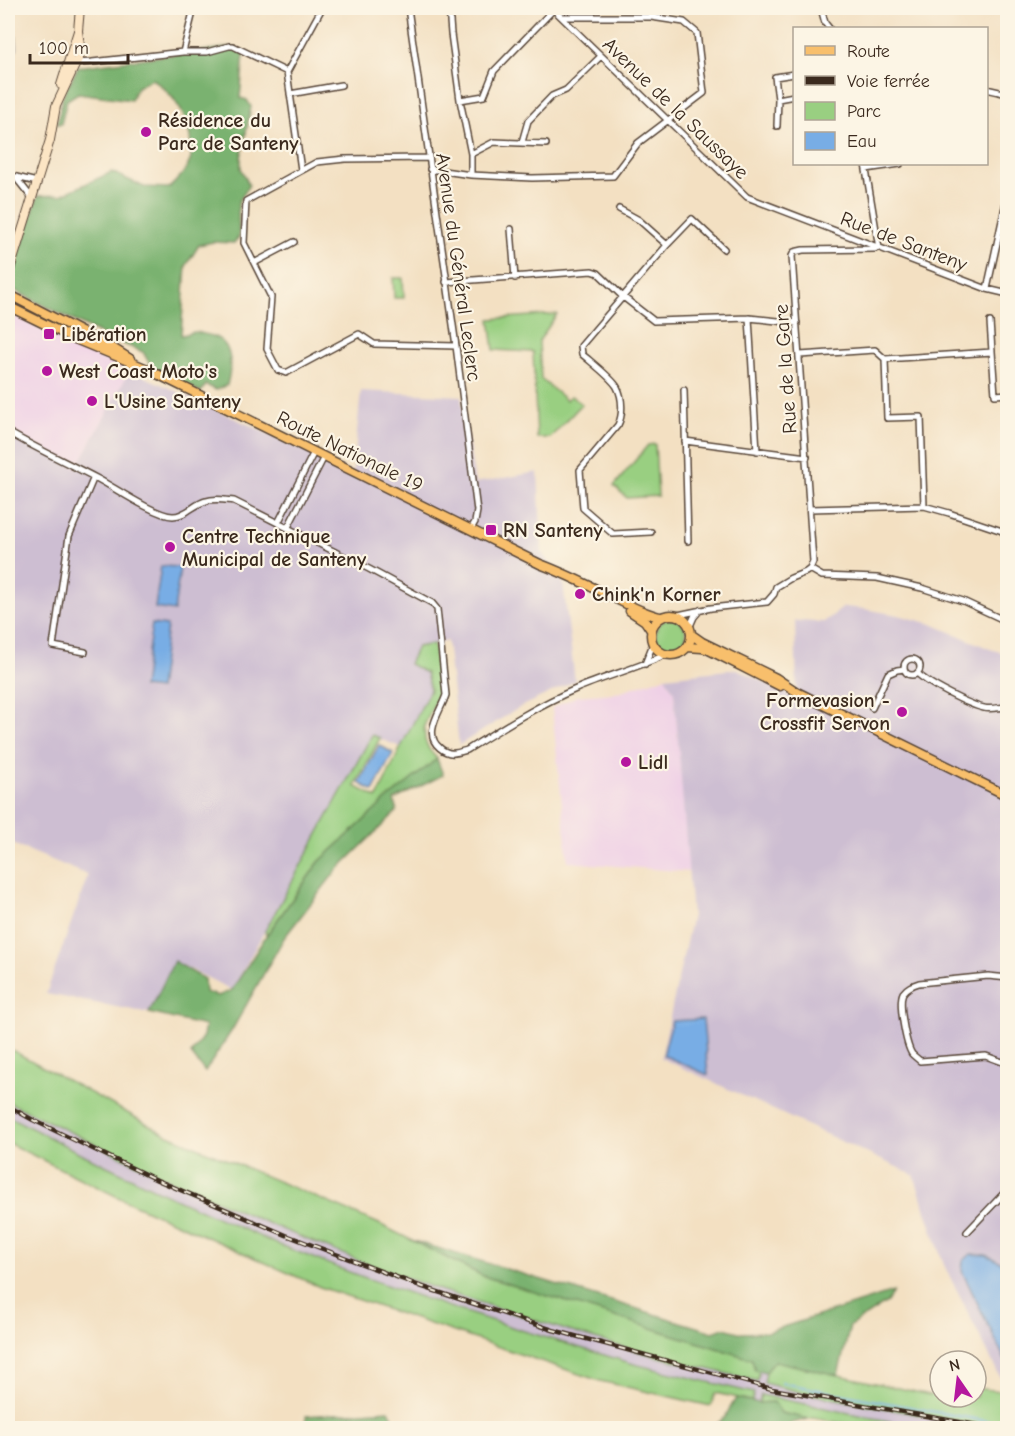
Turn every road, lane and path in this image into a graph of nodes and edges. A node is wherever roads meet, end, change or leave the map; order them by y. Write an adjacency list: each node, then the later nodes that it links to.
1 (80, 8): 12 (street)
2 (194, 8): 10 (street)
3 (322, 8): 14 (street)
4 (408, 8): 30 (street, Avenue du Général Leclerc)
5 (449, 8): 22 (street)
6 (553, 8): 8 (street, Avenue de la Saussaye); 22 (street)
7 (821, 8): 9 (street)
8 (563, 17): 11 (street, Avenue de la Saussaye); 23 (street)
9 (828, 27)
10 (183, 52): 13 (street); 14 (street)
11 (601, 56): 23 (street, Avenue de la Saussaye); 27 (street)
12 (74, 57): 13 (street); 13 (street); 38 (street)
13 (92, 62)
14 (287, 72): 18 (street)
15 (793, 74): 21 (street)
16 (341, 86): 18 (street)
17 (988, 89): 19 (street)
18 (290, 94): 34 (street)
19 (1008, 94)
20 (793, 96): 21 (street)
21 (778, 99): 25 (street)
22 (460, 100): 29 (street)
23 (668, 121): 35 (street); 42 (street, Avenue de la Saussaye)
24 (8, 124): 26 (street)
25 (777, 126)
26 (8, 141)
27 (522, 142): 28 (street); 29 (street)
28 (546, 144)
29 (471, 154): 35 (street)
30 (428, 158): 33 (street, Avenue du Général Leclerc); 34 (street)
31 (883, 165): 32 (street)
32 (866, 166): 46 (street)
33 (430, 169): 35 (street); 51 (street, Avenue du Général Leclerc)
34 (301, 170): 48 (street)
35 (471, 174)
36 (8, 175): 37 (street)
37 (16, 178): 38 (street); 40 (street)
38 (37, 182): 40 (street)
39 (1008, 193): 52 (street)
40 (32, 198): 49 (street)
41 (619, 209): 45 (street)
42 (790, 214): 46 (street, Rue de Santeny)
43 (511, 229): 50 (street)
44 (294, 242): 48 (street)
45 (667, 245): 47 (street); 55 (street)
46 (879, 248): 52 (street, Rue de Santeny); 59 (street, Rue de la Gare)
47 (724, 249)
48 (254, 263): 60 (street)
49 (8, 276)
50 (515, 278): 51 (street); 55 (street)
51 (446, 282): 60 (street, Avenue du Général Leclerc)
52 (987, 289): 54 (street, Rue de Santeny)
53 (8, 294): 64 (main road, Route Nationale 19)
54 (1008, 294)
55 (622, 296): 57 (street); 80 (street)
56 (8, 306): 64 (main road, Route Nationale 19)
57 (749, 318): 59 (street); 69 (street)
58 (990, 322): 61 (street)
59 (797, 323): 62 (street, Rue de la Gare)
60 (456, 346): 79 (street, Avenue du Général Leclerc)
61 (992, 352): 63 (street); 66 (street)
62 (800, 355): 63 (street); 72 (street, Rue de la Gare)
63 (885, 359): 74 (street)
64 (145, 368): 70 (main road, Route Nationale 19)
65 (684, 390): 68 (street)
66 (1008, 394)
67 (8, 432): 73 (street)
68 (685, 441): 69 (street); 82 (street)
69 (757, 451): 72 (street)
70 (314, 452): 71 (main road, Route Nationale 19); 77 (street)
71 (324, 457): 78 (street); 79 (main road, Route Nationale 19)
72 (807, 457): 75 (street, Rue de la Gare)
73 (94, 477): 77 (street); 93 (street)
74 (924, 506): 75 (street); 81 (street)
75 (810, 509): 84 (street, Rue de la Gare)
76 (1008, 520): 81 (street)
77 (278, 523): 78 (street)
78 (288, 527): 95 (street)
79 (471, 529): 83 (main road, Route Nationale 19)
80 (651, 531)
81 (1005, 533)
82 (688, 541)
83 (540, 564): 87 (main road, Route Nationale 19); 89 (main road, Route Nationale 19)
84 (810, 569): 85 (street); 88 (street)
85 (700, 610): 86 (street); 90 (street)
86 (678, 615): 87 (main road); 90 (main road)
87 (660, 617): 89 (main road)
88 (1008, 622)
89 (651, 630): 91 (main road)
90 (691, 631): 92 (main road); 98 (main road)
91 (653, 644): 94 (main road); 95 (street)
92 (687, 647): 94 (main road); 98 (main road)
93 (86, 652)
94 (667, 654): 95 (street)
95 (645, 664)
96 (904, 669): 97 (street); 97 (street); 100 (street)
97 (917, 673): 99 (street)
98 (797, 692): 101 (main road)
99 (1008, 707)
100 (872, 708)
101 (1008, 796)
102 (1008, 978): 103 (street)
103 (1008, 1064)
104 (1008, 1189): 105 (street)
105 (967, 1232)

